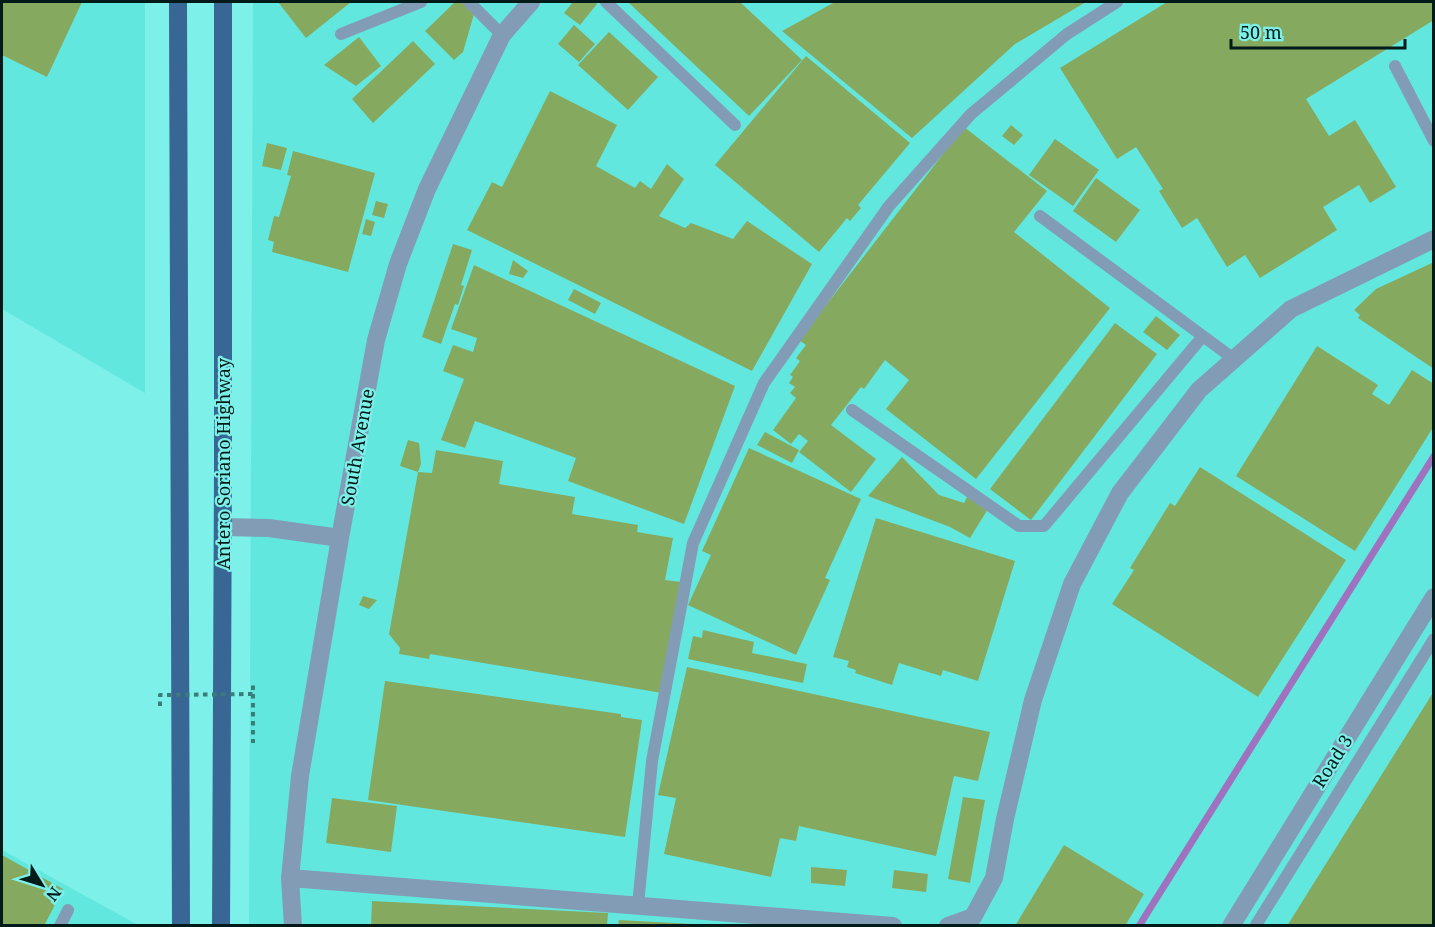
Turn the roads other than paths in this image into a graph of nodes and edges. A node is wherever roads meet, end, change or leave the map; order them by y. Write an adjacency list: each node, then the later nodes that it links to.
1 (178, 2): 28 (main road)
2 (223, 2): 18 (main road, Antero Soriano Highway)
3 (421, 2): 8 (lane)
4 (469, 2): 9 (lane)
5 (531, 2): 9 (street, South Avenue)
6 (606, 2): 11 (lane)
7 (1117, 2): 23 (lane)
8 (341, 34)
9 (502, 35): 19 (street, South Avenue)
10 (1395, 66): 12 (lane)
11 (735, 125)
12 (1434, 141)
13 (1040, 216): 15 (lane)
14 (1434, 239): 16 (street)
15 (1203, 336): 16 (lane); 17 (lane)
16 (1234, 359): 32 (street)
17 (852, 410)
18 (223, 527): 19 (street); 29 (main road, Antero Soriano Highway)
19 (340, 538): 22 (street, South Avenue)
20 (1434, 597): 25 (street, Road 3)
21 (1434, 639): 26 (lane)
22 (290, 878): 23 (street); 30 (street, South Avenue)
23 (638, 905): 31 (street)
24 (68, 910): 27 (lane)
25 (1234, 920): 26 (lane)
26 (1256, 925)
27 (60, 926)
28 (181, 926)
29 (221, 926)
30 (293, 926)
31 (892, 926)
32 (948, 926)

